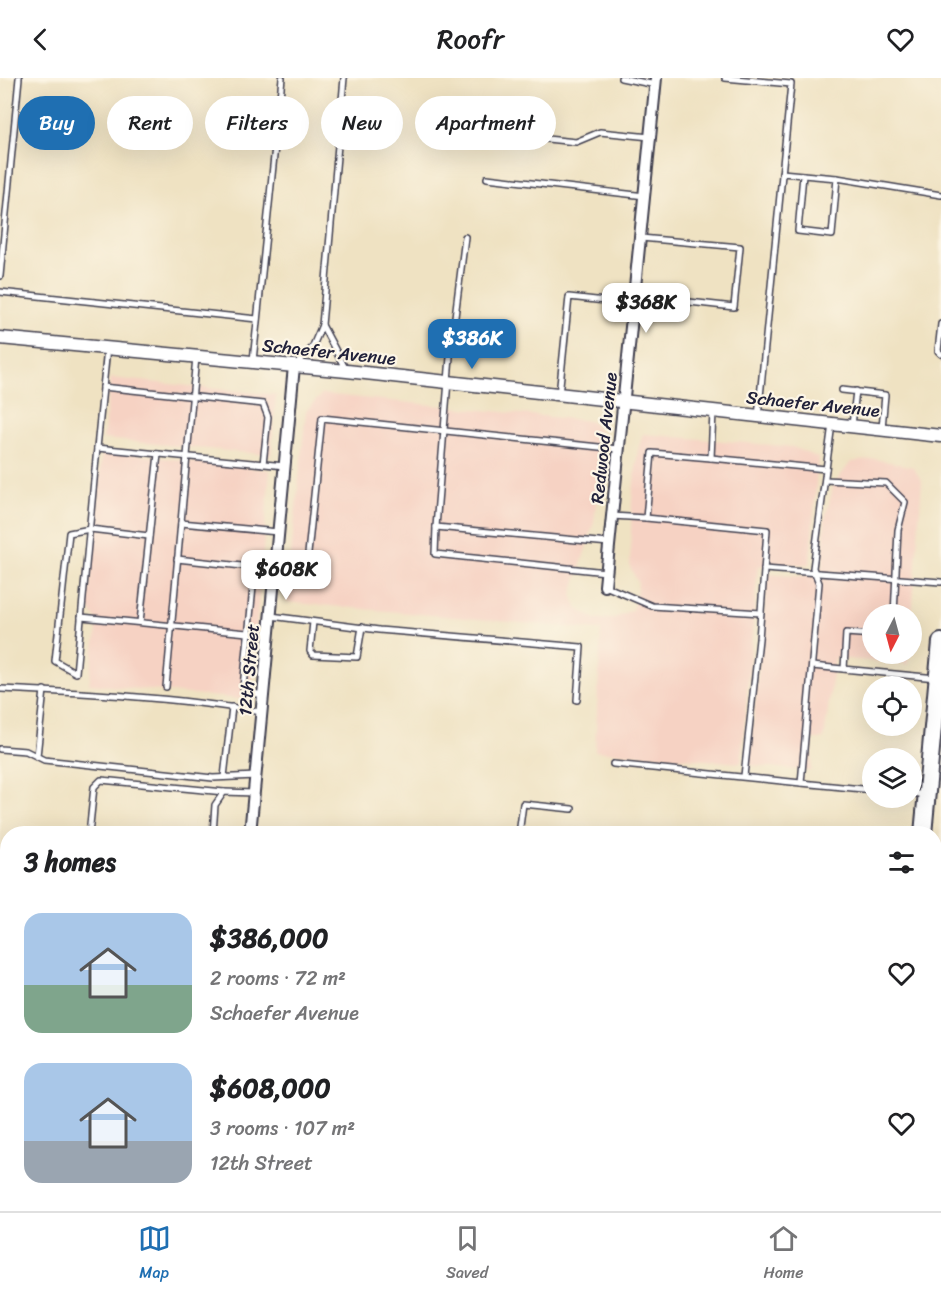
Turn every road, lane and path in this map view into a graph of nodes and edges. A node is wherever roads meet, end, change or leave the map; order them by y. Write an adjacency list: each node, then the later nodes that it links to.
1 (19, 78): 17 (lane)
2 (282, 78): 20 (lane)
3 (344, 78): 22 (lane)
4 (621, 78): 6 (lane)
5 (725, 78): 9 (lane)
6 (656, 82): 7 (street, Redwood Avenue)
7 (650, 137): 8 (lane); 14 (street, Redwood Avenue)
8 (556, 140)
9 (782, 173): 10 (lane); 38 (lane)
10 (803, 176): 12 (lane); 12 (lane)
11 (487, 178): 14 (lane)
12 (837, 178): 13 (lane)
13 (941, 195)
14 (645, 196): 16 (street, Redwood Avenue)
15 (465, 237): 30 (lane)
16 (641, 237): 19 (street, Redwood Avenue); 19 (lane)
17 (0, 276)
18 (0, 292): 20 (lane)
19 (635, 300): 35 (lane); 36 (street, Redwood Avenue)
20 (257, 319): 27 (lane)
21 (941, 324): 25 (lane)
22 (322, 325): 28 (lane); 29 (lane)
23 (0, 338): 24 (street, Schaefer Avenue)
24 (107, 348): 26 (street, Schaefer Avenue); 31 (lane)
25 (941, 354)
26 (196, 357): 27 (street, Schaefer Avenue); 34 (lane)
27 (252, 362): 28 (street, Schaefer Avenue)
28 (294, 366): 29 (street, Schaefer Avenue); 50 (street, 12th Street)
29 (347, 371): 30 (street, Schaefer Avenue)
30 (449, 383): 35 (street, Schaefer Avenue); 41 (lane)
31 (103, 387): 34 (lane); 44 (lane)
32 (842, 390): 33 (lane)
33 (856, 391): 40 (lane); 42 (lane)
34 (192, 395): 47 (lane); 49 (lane)
35 (559, 396): 36 (street, Schaefer Avenue)
36 (624, 403): 37 (street, Schaefer Avenue); 45 (street, Redwood Avenue)
37 (713, 412): 38 (street, Schaefer Avenue); 48 (lane)
38 (758, 417): 39 (street, Schaefer Avenue)
39 (832, 424): 40 (street, Schaefer Avenue); 51 (lane)
40 (852, 427): 42 (street, Schaefer Avenue)
41 (444, 429): 45 (lane); 56 (lane); 63 (lane)
42 (882, 430): 43 (street, Schaefer Avenue)
43 (941, 436)
44 (97, 448): 46 (lane); 57 (lane)
45 (620, 449): 53 (street, Redwood Avenue)
46 (158, 454): 47 (lane); 59 (lane)
47 (187, 457): 49 (lane); 55 (lane)
48 (711, 458): 51 (lane); 54 (lane)
49 (262, 464): 50 (lane)
50 (285, 466): 58 (street, 12th Street)
51 (826, 469): 52 (lane)
52 (825, 480): 66 (lane); 67 (lane)
53 (612, 516): 54 (lane); 60 (street, Redwood Avenue)
54 (646, 518): 64 (lane)
55 (181, 523): 58 (lane); 61 (lane)
56 (436, 527): 60 (lane); 65 (lane)
57 (90, 529): 59 (lane); 73 (lane); 73 (lane)
58 (278, 532): 63 (street, 12th Street)
59 (149, 536): 75 (lane)
60 (609, 543): 65 (street, Redwood Avenue)
61 (177, 559): 62 (lane); 76 (lane)
62 (255, 567): 63 (lane); 78 (lane)
63 (275, 568): 72 (street, 12th Street)
64 (764, 568): 66 (lane); 71 (lane)
65 (606, 572): 69 (street, Redwood Avenue)
66 (815, 572): 67 (lane); 83 (lane)
67 (897, 580): 68 (lane); 70 (lane)
68 (941, 582)
69 (605, 586): 71 (lane)
70 (895, 604)
71 (761, 613): 99 (lane)
72 (271, 616): 74 (lane); 80 (street, 12th Street)
73 (81, 617): 75 (lane)
74 (313, 621): 77 (lane); 77 (lane)
75 (140, 622): 76 (lane)
76 (171, 625): 78 (lane); 86 (lane)
77 (362, 627): 91 (lane)
78 (249, 633): 80 (lane); 89 (lane)
79 (862, 634): 84 (lane)
80 (269, 635): 89 (street, 12th Street)
81 (941, 642): 82 (main road)
82 (941, 648): 85 (main road)
83 (812, 666): 84 (lane); 101 (lane)
84 (844, 669): 85 (lane)
85 (938, 679): 90 (main road)
86 (166, 687)
87 (0, 689): 88 (lane)
88 (44, 690): 92 (lane); 96 (lane)
89 (263, 695): 93 (street, 12th Street)
90 (938, 699): 94 (main road)
91 (577, 700)
92 (232, 707): 93 (lane); 100 (lane)
93 (262, 712): 98 (street, 12th Street)
94 (936, 738): 102 (main road)
95 (0, 749): 96 (lane)
96 (37, 756): 100 (lane)
97 (613, 764): 99 (lane)
98 (256, 776): 100 (lane); 105 (street, 12th Street)
99 (744, 776): 101 (lane)
100 (224, 777)
101 (801, 783): 103 (lane)
102 (922, 784)
103 (862, 789)
104 (224, 792): 105 (lane); 108 (lane); 109 (lane)
105 (254, 793): 110 (street, 12th Street)
106 (572, 808): 111 (lane)
107 (920, 808): 112 (main road)
108 (89, 826)
109 (213, 826)
110 (251, 826)
111 (520, 826)
112 (922, 826)

